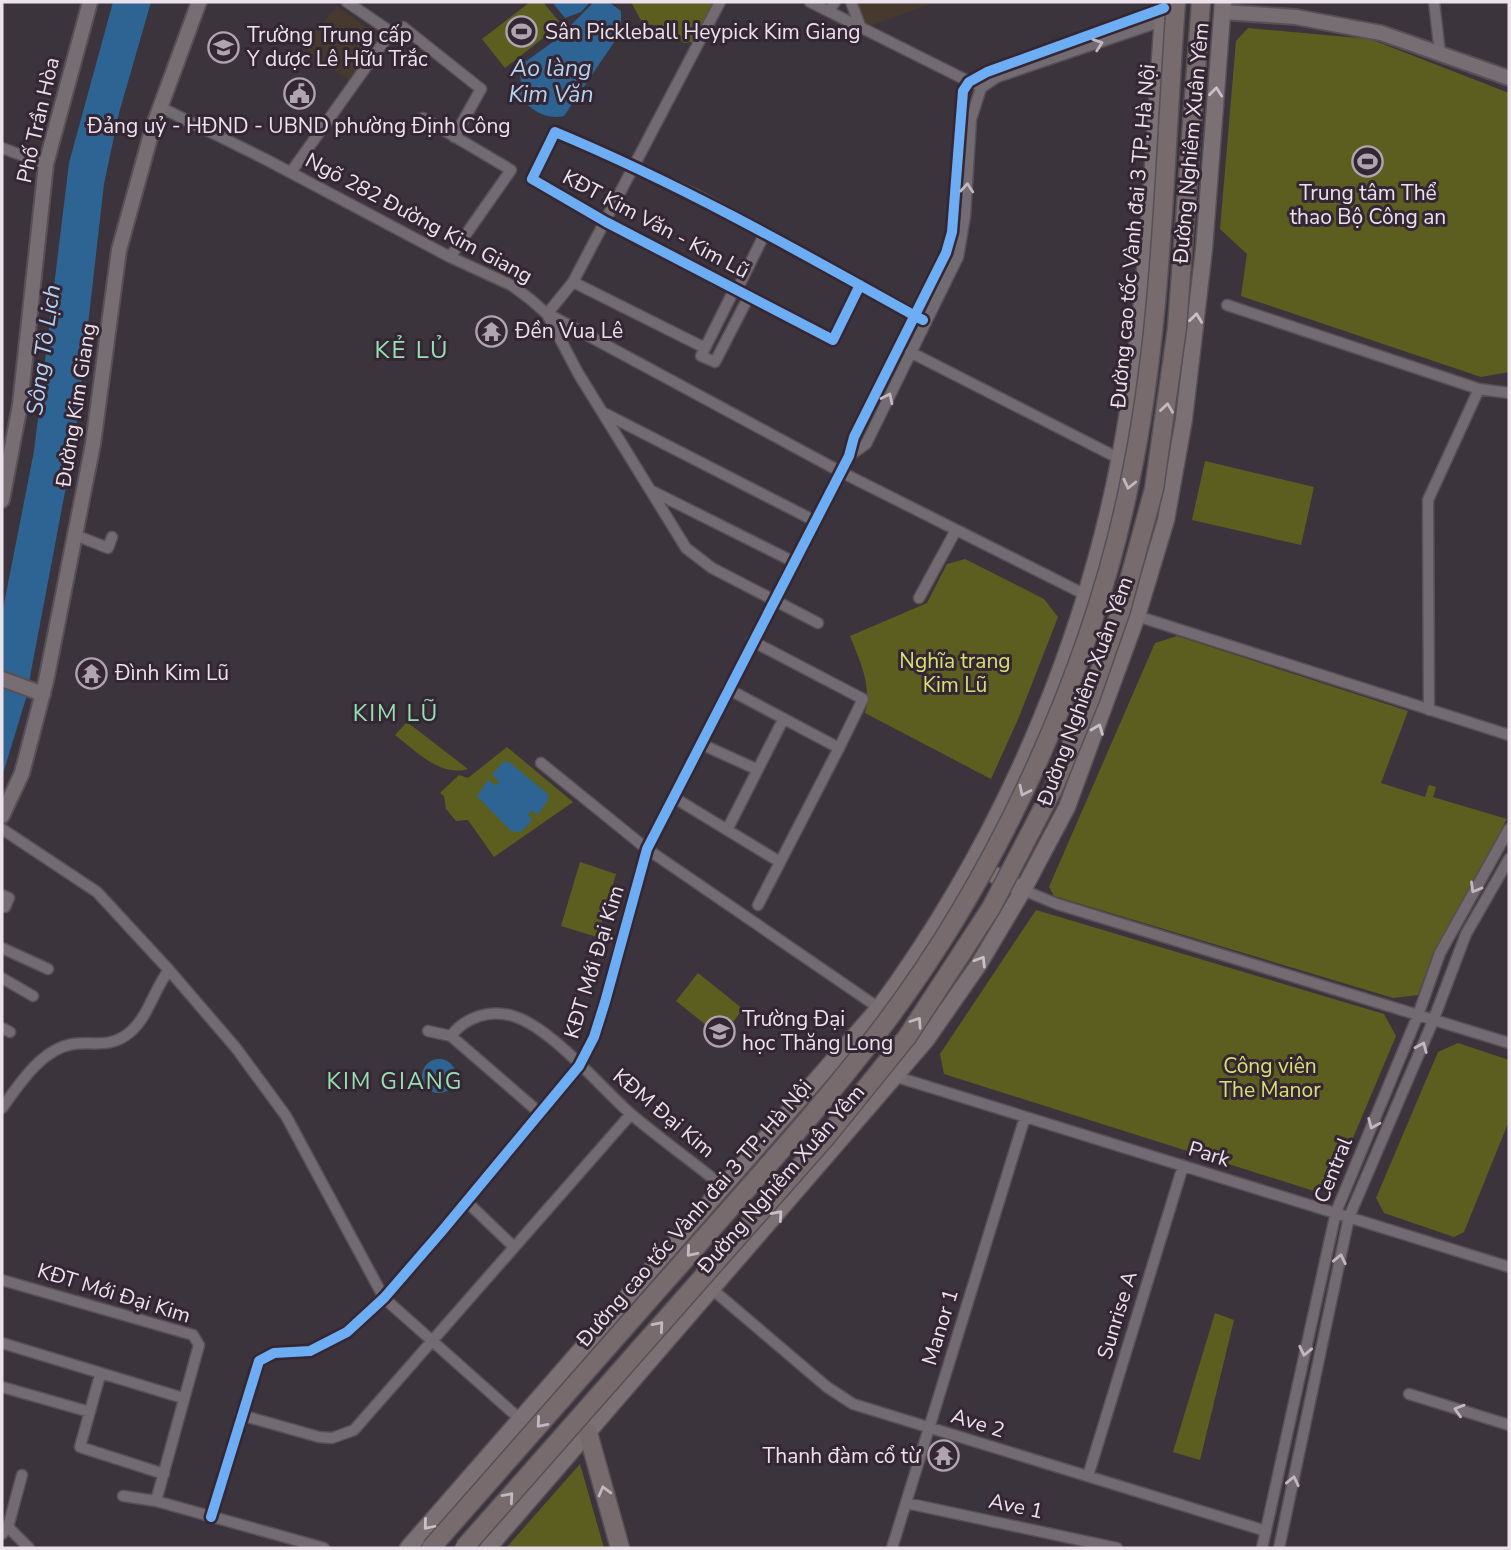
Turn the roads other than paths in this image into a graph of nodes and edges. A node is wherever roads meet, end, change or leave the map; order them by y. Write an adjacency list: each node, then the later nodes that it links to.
1 (90, 2): 23 (main road, Phố Trần Hòa)
2 (199, 2): 19 (main road, Đường Kim Giang)
3 (347, 2): 13 (street)
4 (720, 2): 24 (street, KĐT Kim Văn - Kim Lũ)
5 (810, 2): 9 (street)
6 (851, 2): 12 (street)
7 (1201, 2): 141 (highway, one-way to 7, bridge)
8 (1434, 2): 14 (street)
9 (832, 6): 12 (street)
10 (1223, 7): 14 (main road); 62 (main road, Đường Nghiêm Xuân Yêm, one-way to 10)
11 (1166, 8): 15 (street); 50 (main road, Đường Nghiêm Xuân Yêm); 140 (highway, Đường cao tốc Vành đai 3 TP. Hà Nội, one-way to 140, bridge)
12 (861, 28): 17 (street)
13 (391, 32): 21 (street); 25 (street)
14 (1440, 53): 16 (main road)
15 (1042, 57): 17 (street); 18 (street)
16 (1509, 78)
17 (969, 82): 18 (street); 26 (street)
18 (981, 88): 27 (street, one-way to 18)
19 (160, 107): 25 (street, Ngõ 282 Đường Kim Giang); 56 (main road, Đường Kim Giang)
20 (423, 118): 21 (street)
21 (454, 137): 30 (street)
22 (2, 148): 23 (street)
23 (47, 164): 53 (main road, Phố Trần Hòa)
24 (636, 166): 28 (street, KĐT Kim Văn - Kim Lũ); 28 (street, KĐT Kim Văn - Kim Lũ); 29 (street, KĐT Kim Văn - Kim Lũ)
25 (291, 172): 30 (street, Ngõ 282 Đường Kim Giang)
26 (953, 215): 27 (street); 31 (street)
27 (965, 216): 31 (street)
28 (606, 222): 32 (street, KĐT Kim Văn - Kim Lũ); 34 (street, KĐT Kim Văn - Kim Lũ)
29 (765, 233): 33 (street, KĐT Kim Văn - Kim Lũ); 34 (street, KĐT Kim Văn - Kim Lũ)
30 (450, 257): 37 (street, Ngõ 282 Đường Kim Giang)
31 (943, 274): 38 (street); 39 (street)
32 (573, 282): 37 (street, KĐT Kim Văn - Kim Lũ); 42 (street)
33 (860, 285): 35 (street, KĐT Kim Văn - Kim Lũ); 38 (street, KĐT Kim Văn - Kim Lũ)
34 (736, 289): 35 (street, KĐT Kim Văn - Kim Lũ); 40 (street)
35 (749, 296): 41 (street)
36 (1227, 305): 44 (street)
37 (547, 314): 46 (street, Ngõ 282 Đường Kim Giang); 51 (street)
38 (915, 316): 39 (street, KĐT Kim Văn - Kim Lũ); 47 (street)
39 (926, 321): 43 (street)
40 (717, 324): 41 (street); 42 (street)
41 (730, 331): 42 (street)
42 (705, 348)
43 (910, 352): 48 (street, one-way to 43); 50 (street)
44 (1479, 389): 45 (street); 68 (street)
45 (1509, 393)
46 (602, 412): 52 (street, Ngõ 282 Đường Kim Giang); 54 (street)
47 (854, 437): 48 (street); 49 (street)
48 (866, 444): 49 (street)
49 (849, 456): 51 (street, KĐT Mới Đại Kim)
50 (1120, 459): 59 (main road, Đường Nghiêm Xuân Yêm)
51 (841, 471): 54 (street, KĐT Mới Đại Kim); 55 (street)
52 (649, 489): 58 (street); 61 (street, Ngõ 282 Đường Kim Giang)
53 (2, 500)
54 (815, 521): 58 (street, KĐT Mới Đại Kim)
55 (956, 530): 59 (street); 60 (street)
56 (75, 535): 57 (street); 67 (main road, Đường Kim Giang)
57 (113, 537)
58 (794, 562): 61 (street, KĐT Mới Đại Kim)
59 (1086, 595): 83 (main road, Đường Nghiêm Xuân Yêm)
60 (919, 598)
61 (773, 601): 63 (street, Ngõ 282 Đường Kim Giang); 64 (street, KĐT Mới Đại Kim)
62 (1137, 617): 68 (street); 84 (main road, Đường Nghiêm Xuân Yêm, one-way to 62)
63 (818, 623)
64 (752, 641): 66 (street, KĐT Mới Đại Kim); 72 (street)
65 (2, 679): 67 (main road)
66 (728, 689): 69 (street); 71 (street, KĐT Mới Đại Kim)
67 (38, 692): 76 (main road, Đường Kim Giang)
68 (1429, 710): 70 (street)
69 (783, 719): 72 (street); 74 (street)
70 (1509, 735)
71 (701, 744): 74 (street); 75 (street, KĐT Mới Đại Kim)
72 (839, 748): 82 (street)
73 (541, 763): 80 (street)
74 (756, 769): 78 (street)
75 (673, 797): 78 (street); 80 (street, KĐT Mới Đại Kim)
76 (2, 816)
77 (2, 829): 90 (street)
78 (727, 830): 82 (street)
79 (1509, 830): 94 (street, Central, one-way to 94)
80 (647, 849): 93 (street); 99 (street, KĐT Mới Đại Kim)
81 (1509, 859): 95 (street, Central)
82 (780, 862): 86 (street)
83 (970, 862): 84 (main road); 93 (main road, Đường Nghiêm Xuân Yêm)
84 (1023, 890): 94 (street); 100 (main road, Đường Nghiêm Xuân Yêm, one-way to 84)
85 (2, 895): 87 (street)
86 (758, 905)
87 (5, 908)
88 (2, 948): 89 (street)
89 (48, 970)
90 (169, 970): 101 (street); 114 (street)
91 (2, 978): 92 (street)
92 (33, 996)
93 (879, 1008): 106 (main road, Đường Nghiêm Xuân Yêm)
94 (1418, 1015): 95 (street); 108 (street, Central, one-way to 108)
95 (1433, 1021): 98 (street); 109 (street, Central, one-way to 95)
96 (428, 1031): 97 (street)
97 (451, 1036): 99 (street, KĐT Mới Đại Kim); 102 (street)
98 (1509, 1043)
99 (579, 1066): 102 (street, KĐT Mới Đại Kim); 103 (street, KĐM Đại Kim)
100 (897, 1077): 104 (street, Park); 113 (main road, Đường Nghiêm Xuân Yêm, one-way to 100)
101 (2, 1108)
102 (541, 1114): 107 (street, KĐT Mới Đại Kim)
103 (631, 1114): 106 (street, KĐM Đại Kim); 110 (street)
104 (1025, 1117): 105 (street, Park); 125 (street, Manor 1)
105 (1183, 1166): 108 (street, Park); 129 (street, Sunrise A)
106 (724, 1188): 123 (main road, Đường Nghiêm Xuân Yêm)
107 (467, 1202): 110 (street); 114 (street, KĐT Mới Đại Kim)
108 (1336, 1212): 109 (street, Park); 135 (street, Central, one-way to 135)
109 (1349, 1217): 111 (street, Park); 146 (street, Central, one-way to 109)
110 (513, 1245): 115 (street)
111 (1509, 1267)
112 (2, 1279): 120 (street, KĐT Mới Đại Kim)
113 (713, 1290): 125 (street, Ave 2); 126 (main road, Đường Nghiêm Xuân Yêm)
114 (384, 1298): 115 (street); 122 (street, KĐT Mới Đại Kim)
115 (432, 1342): 122 (street); 123 (street)
116 (2, 1343): 117 (street)
117 (100, 1375): 120 (street); 121 (street)
118 (2, 1387): 121 (street)
119 (1409, 1394): 124 (street, one-way to 119)
120 (183, 1398): 127 (street, KĐT Mới Đại Kim)
121 (90, 1412): 127 (street)
122 (241, 1415): 133 (street, KĐT Mới Đại Kim)
123 (521, 1420): 139 (main road, Đường Nghiêm Xuân Yêm, one-way to 139)
124 (1509, 1425)
125 (928, 1428): 129 (street, Ave 2); 132 (street, Manor 1)
126 (588, 1433): 136 (main road, Đường Nghiêm Xuân Yêm); 142 (highway, one-way to 126)
127 (164, 1474): 131 (street, KĐT Mới Đại Kim)
128 (22, 1475): 134 (street)
129 (1088, 1476): 135 (street, Ave 2)
130 (123, 1496): 131 (street)
131 (156, 1501): 133 (street)
132 (906, 1503): 143 (street, Manor 1); 144 (street, Ave 1)
133 (211, 1517): 138 (street)
134 (5, 1531): 137 (street)
135 (1266, 1531): 145 (street, Central)
136 (493, 1544)
137 (29, 1548)
138 (324, 1548)
139 (408, 1548)
140 (431, 1548)
141 (464, 1548)
142 (620, 1548)
143 (892, 1548)
144 (1117, 1548)
145 (1262, 1548)
146 (1279, 1548)

